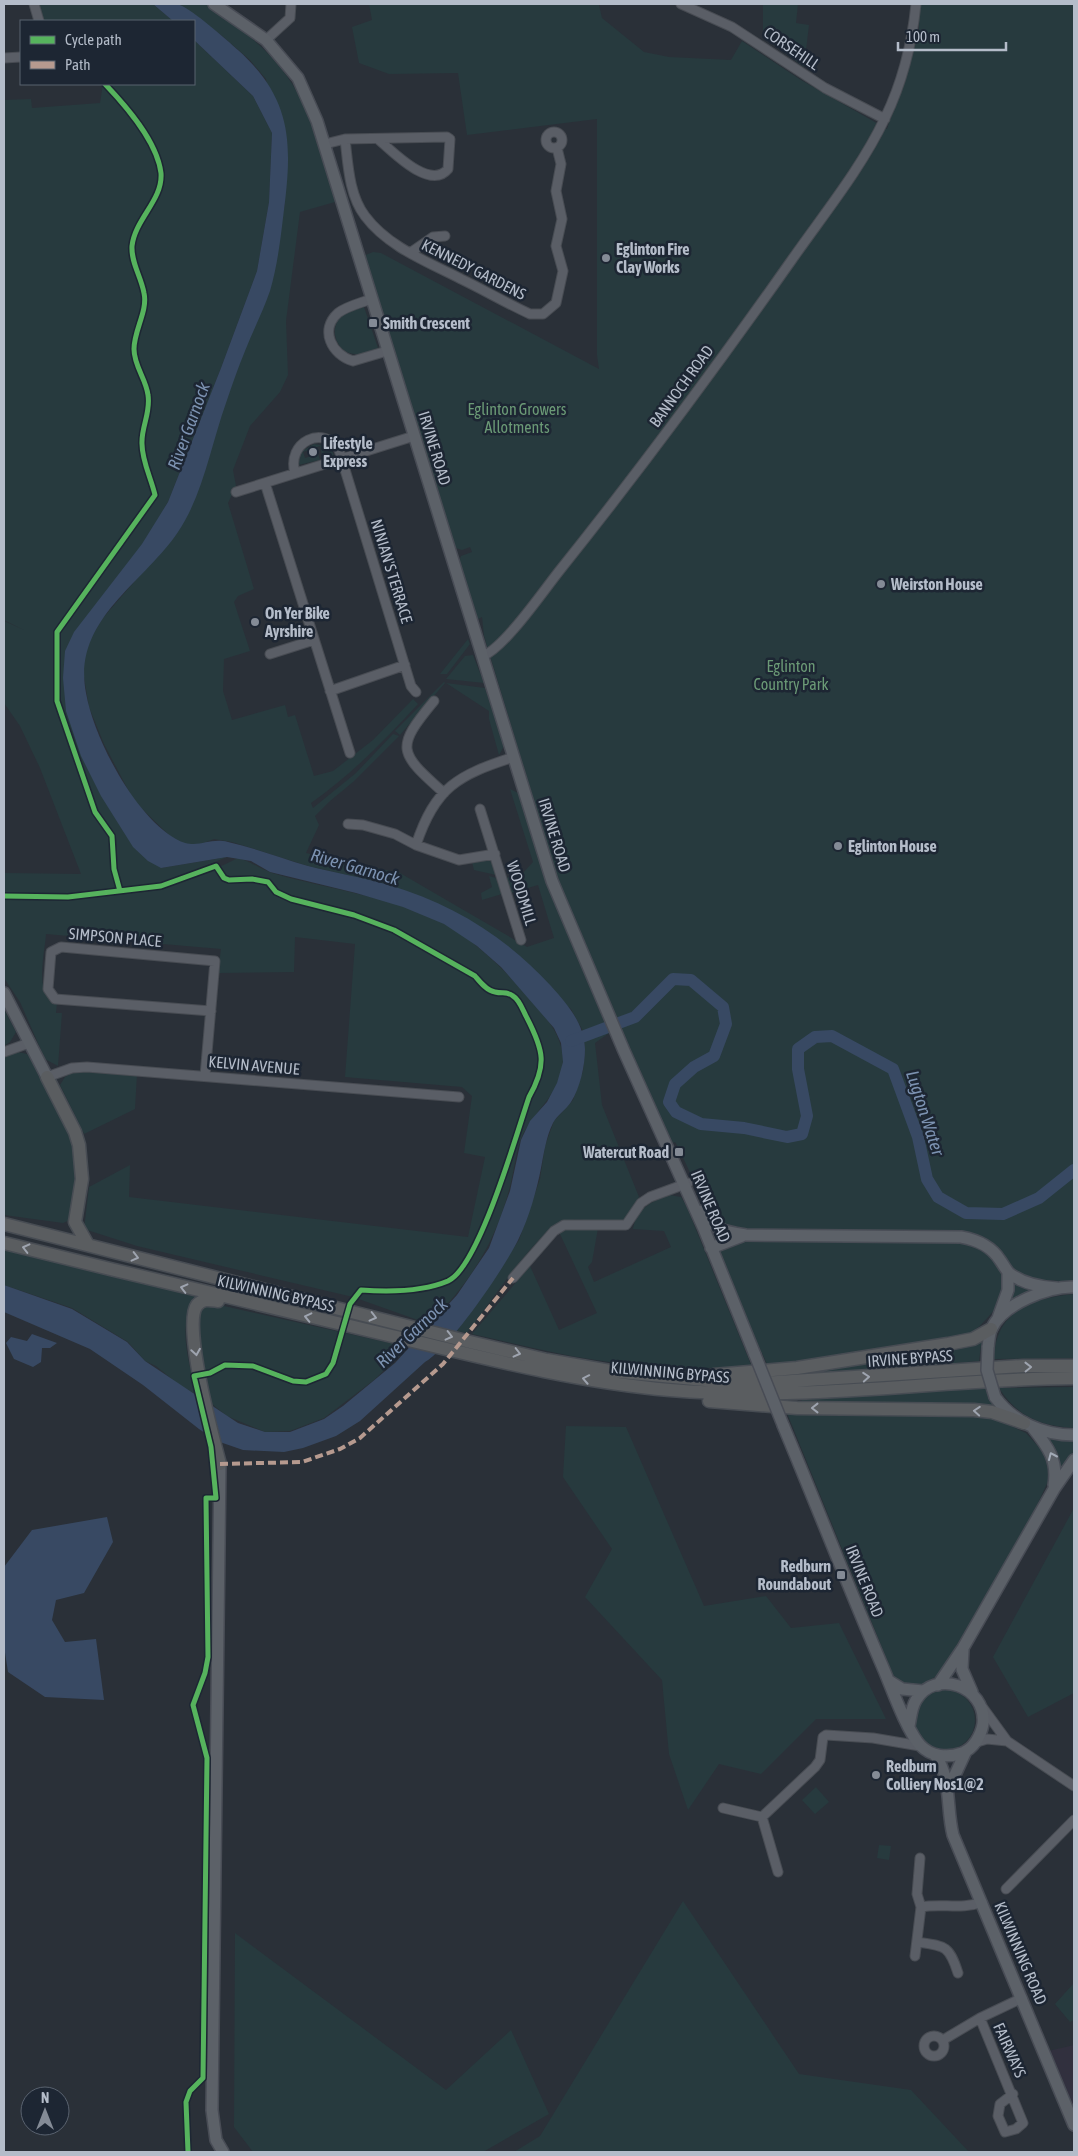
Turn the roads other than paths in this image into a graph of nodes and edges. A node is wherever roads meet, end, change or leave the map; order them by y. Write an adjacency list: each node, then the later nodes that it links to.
1 (34, 4): 6 (street)
2 (214, 4): 7 (main road, IRVINE ROAD)
3 (291, 4): 7 (street)
4 (682, 4): 10 (street, CORSEHILL)
5 (916, 4): 10 (street, BANNOCH ROAD)
6 (39, 20)
7 (266, 40): 13 (main road, IRVINE ROAD)
8 (20, 57): 9 (street)
9 (4, 58)
10 (885, 119): 28 (street, BANNOCH ROAD)
11 (345, 139): 12 (street); 13 (street); 15 (street)
12 (378, 139): 12 (street)
13 (325, 144): 16 (main road, IRVINE ROAD)
14 (557, 148): 18 (street, KENNEDY GARDENS)
15 (364, 216): 16 (street); 18 (street, KENNEDY GARDENS)
16 (347, 221): 19 (main road, IRVINE ROAD)
17 (446, 236): 18 (street)
18 (410, 254)
19 (371, 299): 20 (main road, IRVINE ROAD); 20 (street)
20 (387, 351): 21 (main road, IRVINE ROAD)
21 (414, 436): 22 (street); 28 (main road, IRVINE ROAD)
22 (341, 459): 23 (street); 23 (street); 29 (street, NINIAN'S TERRACE)
23 (295, 474): 24 (street)
24 (265, 483): 25 (street); 26 (street)
25 (236, 492)
26 (314, 640): 27 (street); 30 (street)
27 (270, 654)
28 (483, 656): 34 (main road, IRVINE ROAD)
29 (405, 665): 30 (street); 31 (street, NINIAN'S TERRACE)
30 (330, 691): 33 (street)
31 (416, 692)
32 (434, 701): 35 (street)
33 (350, 753)
34 (514, 757): 35 (street); 48 (main road, IRVINE ROAD)
35 (444, 793): 38 (street)
36 (480, 809): 39 (street, WOODMILL)
37 (348, 824): 38 (street, WOODMILL)
38 (416, 845): 39 (street, WOODMILL)
39 (495, 854): 40 (street, WOODMILL)
40 (521, 940)
41 (4, 993): 43 (main road)
42 (210, 1011): 42 (street, SIMPSON PLACE); 45 (street, SIMPSON PLACE)
43 (30, 1043): 44 (street); 46 (main road)
44 (4, 1052)
45 (205, 1076): 46 (street, KELVIN AVENUE); 47 (street, KELVIN AVENUE)
46 (47, 1077): 49 (highway)
47 (459, 1097)
48 (686, 1183): 51 (main road); 54 (main road, IRVINE ROAD); 59 (street)
49 (75, 1222): 52 (highway); 56 (highway)
50 (4, 1224): 52 (highway, KILWINNING BYPASS)
51 (725, 1232): 53 (main road); 54 (main road)
52 (46, 1235): 56 (highway, KILWINNING BYPASS)
53 (746, 1235): 57 (main road); 58 (main road)
54 (706, 1236): 57 (main road, IRVINE ROAD)
55 (4, 1243): 62 (highway, KILWINNING BYPASS, one-way to 55)
56 (88, 1246): 65 (highway, KILWINNING BYPASS, one-way to 65)
57 (711, 1248): 75 (main road, IRVINE ROAD, bridge)
58 (1006, 1268): 61 (main road); 63 (main road)
59 (513, 1278)
60 (1074, 1287): 61 (main road)
61 (1057, 1288): 63 (main road)
62 (265, 1308): 67 (highway, KILWINNING BYPASS, one-way to 62); 72 (highway, one-way to 72)
63 (994, 1325): 65 (highway); 69 (main road, bridge)
64 (1074, 1366): 68 (highway, IRVINE BYPASS, one-way to 64)
65 (666, 1378): 68 (highway, KILWINNING BYPASS)
66 (1074, 1378): 68 (highway, IRVINE BYPASS)
67 (634, 1386): 68 (highway, KILWINNING BYPASS); 69 (highway, one-way to 67)
68 (749, 1389)
69 (1028, 1425): 70 (main road); 73 (main road, one-way to 69)
70 (1074, 1435)
71 (1074, 1460): 73 (main road)
72 (220, 1464): 103 (main road)
73 (1054, 1489): 74 (main road)
74 (963, 1648): 76 (main road); 78 (main road)
75 (889, 1681): 77 (main road); 79 (main road, IRVINE ROAD)
76 (938, 1685): 77 (main road); 78 (main road)
77 (923, 1691): 79 (main road)
78 (975, 1697): 81 (street); 83 (main road)
79 (910, 1727): 80 (street); 82 (main road)
80 (890, 1741): 82 (street); 88 (street)
81 (1007, 1741): 83 (street); 85 (street)
82 (920, 1746): 84 (main road)
83 (970, 1747): 84 (main road); 86 (main road, KILWINNING ROAD)
84 (935, 1755): 86 (main road, KILWINNING ROAD)
85 (1074, 1786)
86 (948, 1791): 93 (main road, KILWINNING ROAD)
87 (723, 1808): 88 (street)
88 (762, 1816): 91 (street)
89 (1074, 1820): 92 (street)
90 (920, 1858): 94 (street)
91 (778, 1872)
92 (1006, 1889)
93 (982, 1902): 94 (street); 98 (main road, KILWINNING ROAD)
94 (922, 1907): 95 (street)
95 (917, 1942): 96 (street); 97 (street)
96 (916, 1956)
97 (958, 1973)
98 (1022, 1998): 99 (street, FAIRWAYS); 102 (main road, KILWINNING ROAD)
99 (980, 2018): 100 (street, FAIRWAYS); 101 (street, FAIRWAYS)
100 (943, 2040)
101 (1013, 2094)
102 (1074, 2125)
103 (223, 2152)

